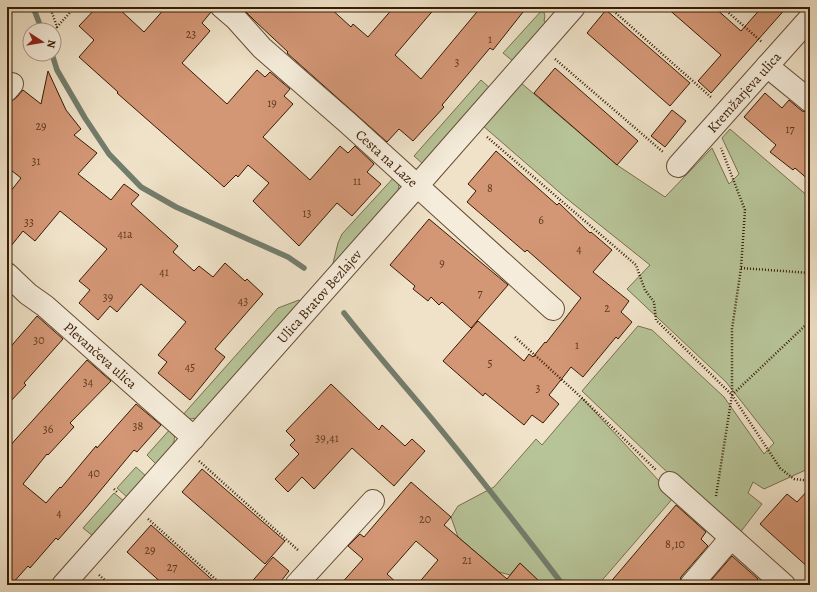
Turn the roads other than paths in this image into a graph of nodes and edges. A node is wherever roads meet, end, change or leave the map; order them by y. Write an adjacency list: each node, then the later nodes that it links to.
1 (222, 7): 7 (street, Cesta na Laze)
2 (566, 9): 7 (street, Ulica Bratov Bezlajev)
3 (810, 18): 4 (street, Kremžarjeva ulica)
4 (772, 61): 5 (street); 6 (street, Kremžarjeva ulica)
5 (810, 101)
6 (678, 166)
7 (417, 186): 9 (street, Cesta na Laze); 10 (street, Ulica Bratov Bezlajev)
8 (7, 274): 10 (street, Plevančeva ulica)
9 (553, 309)
10 (194, 448): 14 (street, Ulica Bratov Bezlajev)
11 (670, 483): 13 (street)
12 (373, 501): 15 (street)
13 (732, 538): 16 (street); 17 (street)
14 (63, 585)
15 (296, 585)
16 (691, 585)
17 (784, 585)

